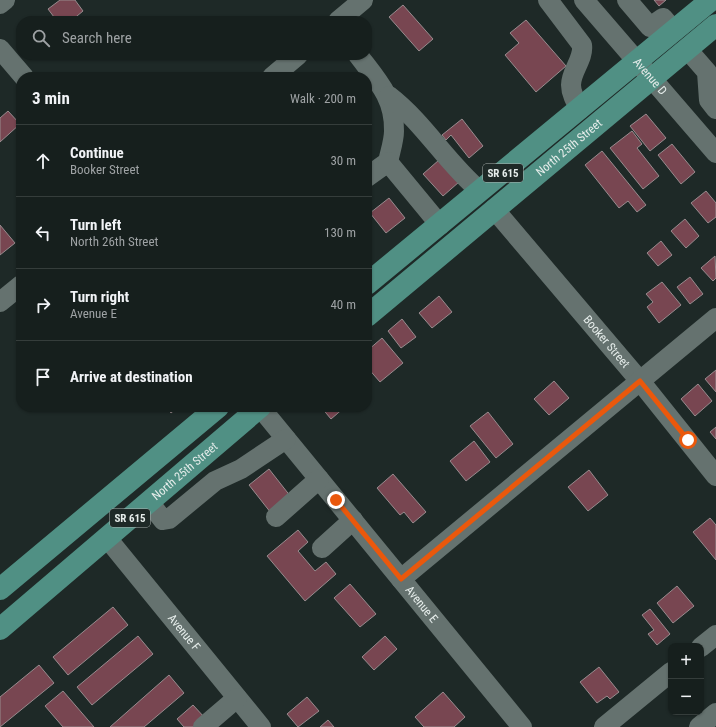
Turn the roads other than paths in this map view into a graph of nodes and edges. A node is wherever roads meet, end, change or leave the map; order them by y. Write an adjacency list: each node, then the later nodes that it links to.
1 (5, 0): 7 (street)
2 (363, 0): 9 (street)
3 (575, 0): 8 (street)
4 (584, 0): 10 (street, Avenue D)
5 (625, 0): 10 (street); 12 (street)
6 (711, 0): 12 (main road, North 25th Street / SR 615)
7 (0, 4)
8 (553, 7): 25 (street)
9 (344, 16)
10 (601, 19): 17 (street, Avenue D)
11 (716, 25): 14 (main road, North 25th Street / SR 615)
12 (674, 31): 17 (main road, North 25th Street / SR 615)
13 (0, 49): 19 (street)
14 (687, 49): 18 (street); 23 (main road, North 25th Street / SR 615)
15 (292, 60): 20 (street)
16 (362, 60): 21 (street)
17 (638, 62): 23 (street, Avenue D); 25 (main road, North 25th Street / SR 615)
18 (712, 71): 26 (street)
19 (20, 72)
20 (278, 72)
21 (370, 72)
22 (372, 74): 24 (street)
23 (652, 78): 28 (street, Avenue D); 33 (main road, North 25th Street / SR 615)
24 (388, 96): 30 (street); 32 (street)
25 (580, 109): 32 (main road, North 25th Street / SR 615)
26 (716, 109)
27 (716, 120): 28 (street)
28 (700, 134): 29 (street, Avenue D)
29 (716, 153)
30 (388, 162): 31 (street); 34 (street)
31 (372, 173)
32 (480, 191): 34 (main road, North 25th Street / SR 615)
33 (494, 209): 38 (main road, North 25th Street / SR 615); 40 (street, Booker Street)
34 (440, 225): 35 (main road, North 25th Street / SR 615)
35 (372, 280)
36 (16, 289): 37 (street)
37 (0, 302)
38 (372, 312)
39 (716, 318): 40 (street)
40 (640, 381): 46 (street, Booker Street); 53 (street)
41 (212, 412): 54 (main road, SR 615)
42 (227, 412): 51 (main road)
43 (254, 412): 48 (main road, North 25th Street / SR 615)
44 (264, 412): 45 (street, Avenue E)
45 (286, 439): 47 (street, Avenue E); 48 (street)
46 (716, 476)
47 (319, 479): 49 (street); 50 (street, Avenue E)
48 (149, 502): 51 (main road, North 25th Street / SR 615)
49 (276, 517)
50 (353, 520): 52 (street); 53 (street, Avenue E)
51 (107, 538): 55 (main road, North 25th Street / SR 615); 59 (street, Avenue F)
52 (322, 548)
53 (401, 579): 63 (street, Avenue E)
54 (0, 589)
55 (0, 629)
56 (716, 635): 57 (street)
57 (704, 645)
58 (668, 674): 64 (street)
59 (237, 698): 61 (street); 62 (street, Avenue F)
60 (716, 712): 65 (street)
61 (203, 727)
62 (261, 727)
63 (522, 727)
64 (604, 727)
65 (699, 727)

